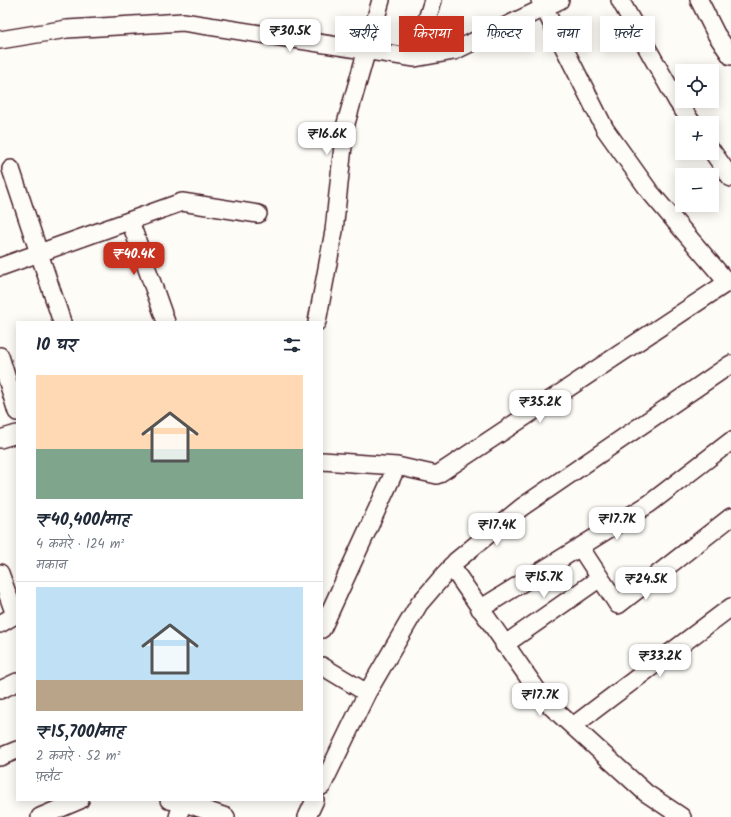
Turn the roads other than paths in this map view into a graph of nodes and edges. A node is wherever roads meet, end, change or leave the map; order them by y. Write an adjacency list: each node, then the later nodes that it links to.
1 (380, 0): 7 (street)
2 (433, 0): 13 (street)
3 (560, 0): 6 (street)
4 (620, 0): 14 (street)
5 (699, 0): 12 (street)
6 (542, 4): 13 (street); 22 (street)
7 (376, 16)
8 (0, 40): 9 (street)
9 (335, 45)
10 (365, 52): 25 (street)
11 (378, 52): 13 (street)
12 (731, 56)
13 (415, 58)
14 (687, 116)
15 (718, 160): 17 (street)
16 (11, 169): 20 (street)
17 (731, 178)
18 (258, 214): 19 (street)
19 (130, 221): 20 (street); 24 (street)
20 (39, 253): 21 (street); 23 (street)
21 (0, 267)
22 (729, 281): 33 (street)
23 (62, 321)
24 (166, 321)
25 (317, 321)
26 (0, 356): 28 (street)
27 (731, 364): 36 (street)
28 (16, 409)
29 (16, 434): 30 (street)
30 (0, 439)
31 (731, 441): 35 (street)
32 (323, 461): 33 (street)
33 (397, 466): 43 (street)
34 (731, 517): 38 (street)
35 (580, 547): 38 (street); 40 (street)
36 (451, 566): 40 (street); 48 (street)
37 (0, 573): 41 (street)
38 (600, 578): 44 (street)
39 (731, 607): 49 (street)
40 (480, 609): 44 (street)
41 (16, 615): 42 (street)
42 (0, 624)
43 (323, 627)
44 (504, 644): 49 (street)
45 (323, 667): 48 (street)
46 (16, 682): 47 (street)
47 (0, 690)
48 (367, 694): 52 (street)
49 (572, 726): 59 (street)
50 (16, 750): 51 (street)
51 (0, 757)
52 (323, 784)
53 (78, 801): 56 (street)
54 (315, 801): 58 (street)
55 (178, 805): 57 (street)
56 (40, 817)
57 (226, 817)
58 (307, 817)
59 (682, 817)

